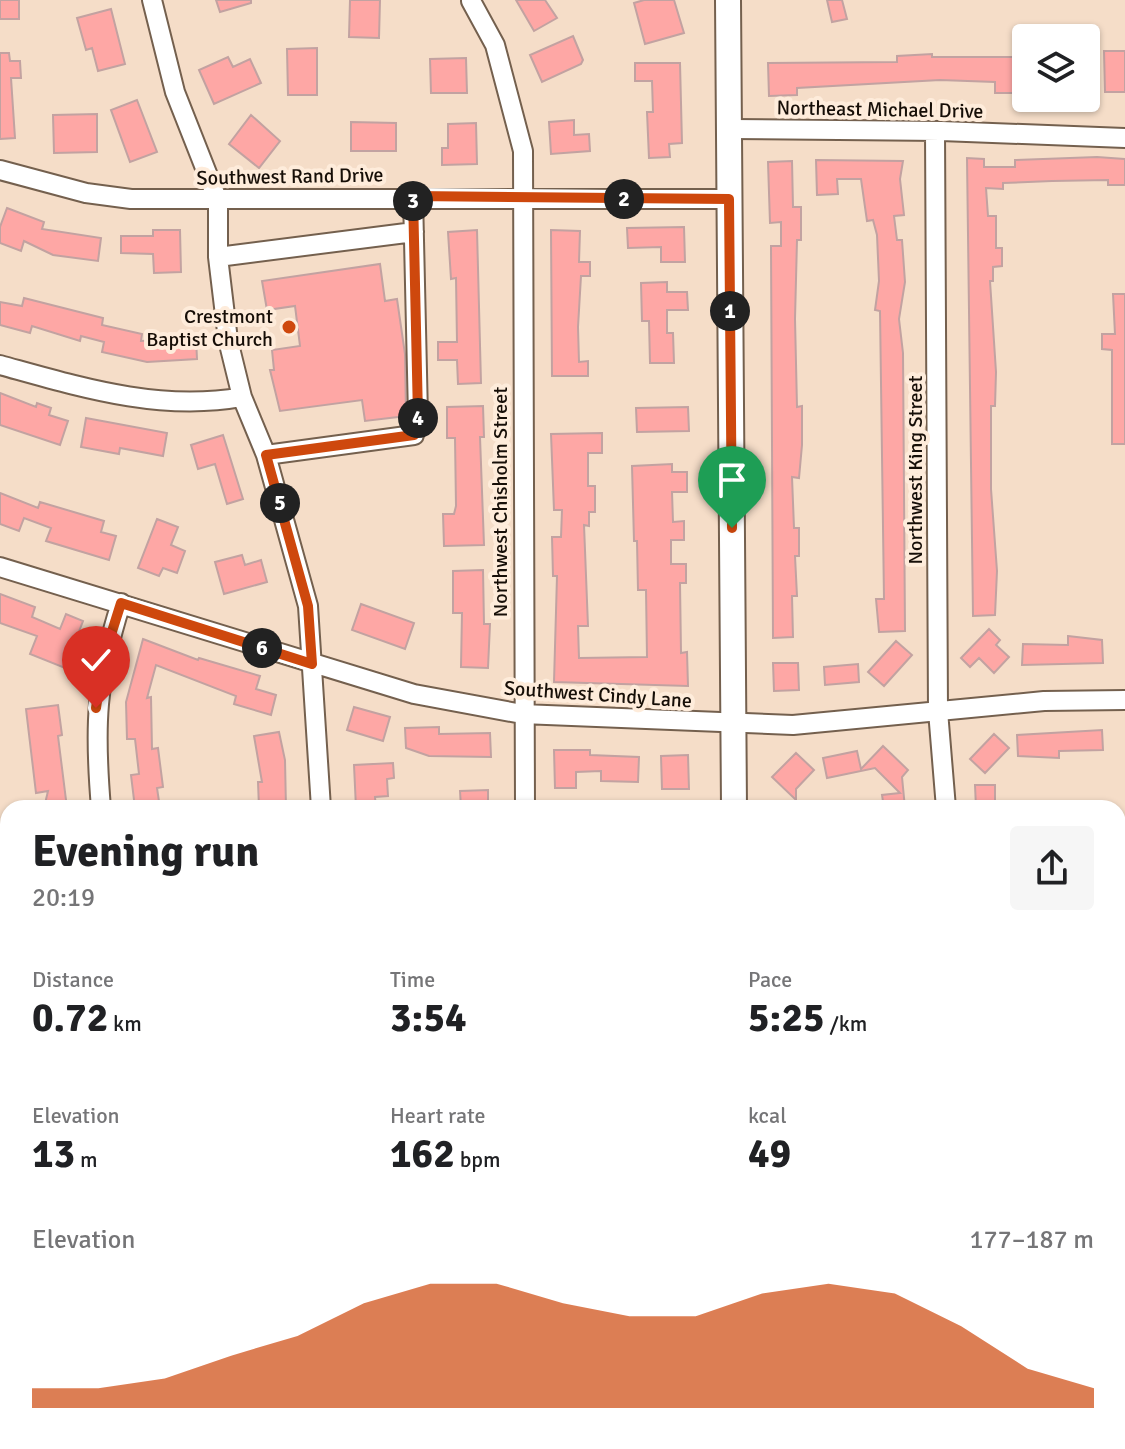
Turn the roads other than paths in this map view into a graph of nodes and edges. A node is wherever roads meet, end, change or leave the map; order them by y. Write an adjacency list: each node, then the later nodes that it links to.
1 (152, 0): 11 (street)
2 (728, 0): 4 (main road)
3 (471, 1): 9 (street, Northwest Chisholm Street)
4 (731, 129): 5 (street, Northeast Michael Drive); 10 (main road)
5 (935, 131): 6 (street, Northeast Michael Drive); 21 (street, Northwest King Street)
6 (1125, 138)
7 (0, 170): 11 (street, Southwest Rand Drive)
8 (413, 196): 9 (street, Southwest Rand Drive); 11 (street, Southwest Rand Drive); 12 (street)
9 (522, 197): 10 (street, Southwest Rand Drive); 22 (street, Northwest Chisholm Street)
10 (729, 199): 23 (main road)
11 (218, 201): 13 (street)
12 (414, 232): 13 (street); 16 (street)
13 (218, 257): 15 (street)
14 (0, 365): 15 (street)
15 (242, 397): 16 (street)
16 (266, 455): 19 (street)
17 (0, 567): 18 (street, Southwest Cindy Lane)
18 (121, 603): 19 (street, Southwest Cindy Lane); 24 (street)
19 (312, 664): 22 (street, Southwest Cindy Lane); 25 (street)
20 (1125, 700): 21 (street, Southwest Cindy Lane)
21 (938, 711): 23 (street, Southwest Cindy Lane); 28 (street, Northwest King Street)
22 (522, 714): 23 (street, Southwest Cindy Lane); 26 (street, Northwest Chisholm Street)
23 (734, 725): 27 (main road)
24 (101, 800)
25 (320, 800)
26 (525, 800)
27 (734, 800)
28 (945, 800)

